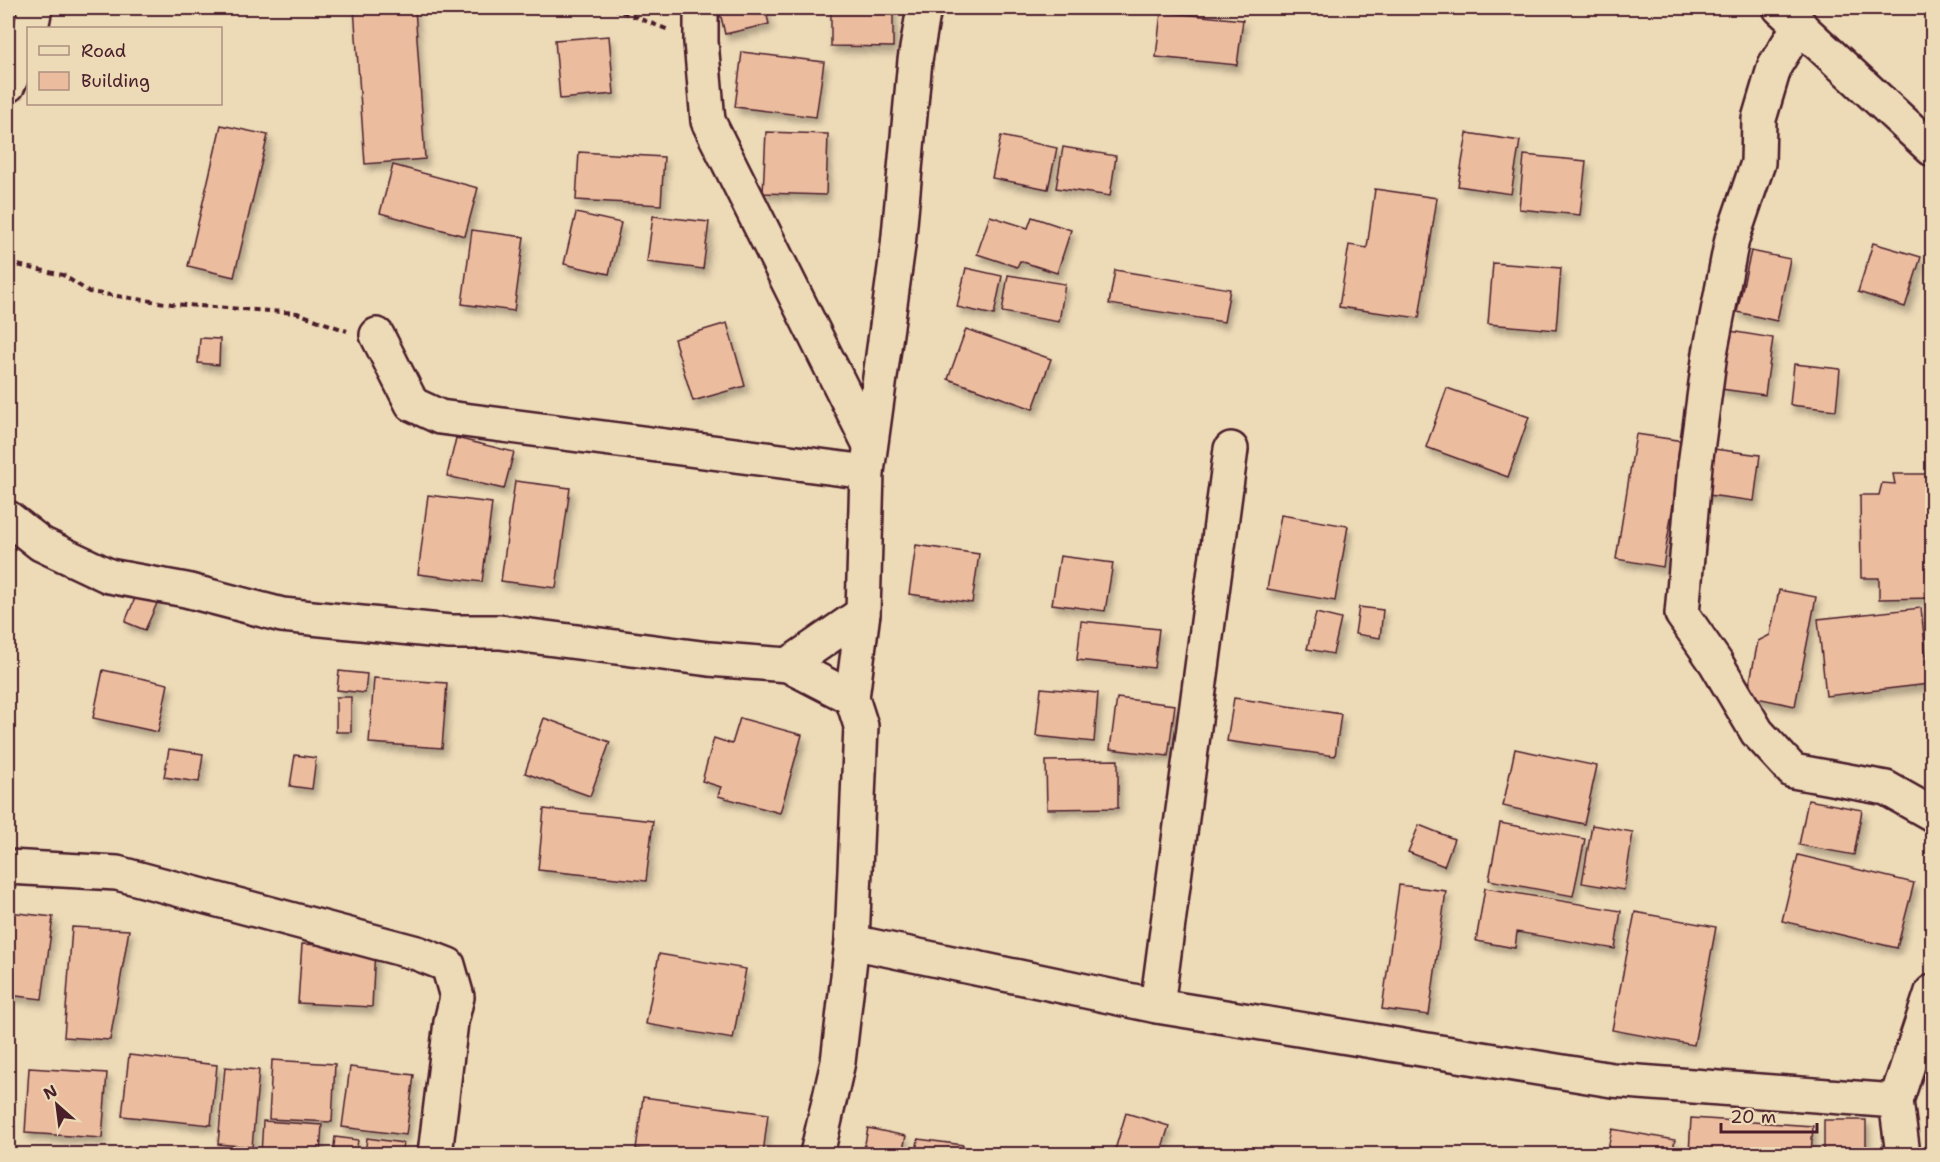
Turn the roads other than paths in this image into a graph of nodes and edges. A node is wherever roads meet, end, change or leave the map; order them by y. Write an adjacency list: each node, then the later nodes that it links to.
1 (35, 8): 5 (street)
2 (701, 8): 11 (street)
3 (924, 8): 11 (street)
4 (1790, 16): 8 (street); 16 (street)
5 (31, 27)
6 (27, 42): 7 (street)
7 (8, 85)
8 (1932, 149)
9 (377, 334): 11 (street)
10 (1231, 449): 20 (street)
11 (868, 458): 13 (street)
12 (8, 518): 14 (street)
13 (863, 613): 14 (street); 15 (street)
14 (788, 665): 15 (street)
15 (852, 698): 18 (street)
16 (1932, 814)
17 (8, 867): 22 (street)
18 (852, 942): 20 (street); 23 (street)
19 (1932, 992): 21 (street)
20 (1157, 1006): 21 (street)
21 (1896, 1101): 24 (street)
22 (435, 1155)
23 (817, 1155)
24 (1903, 1155)

